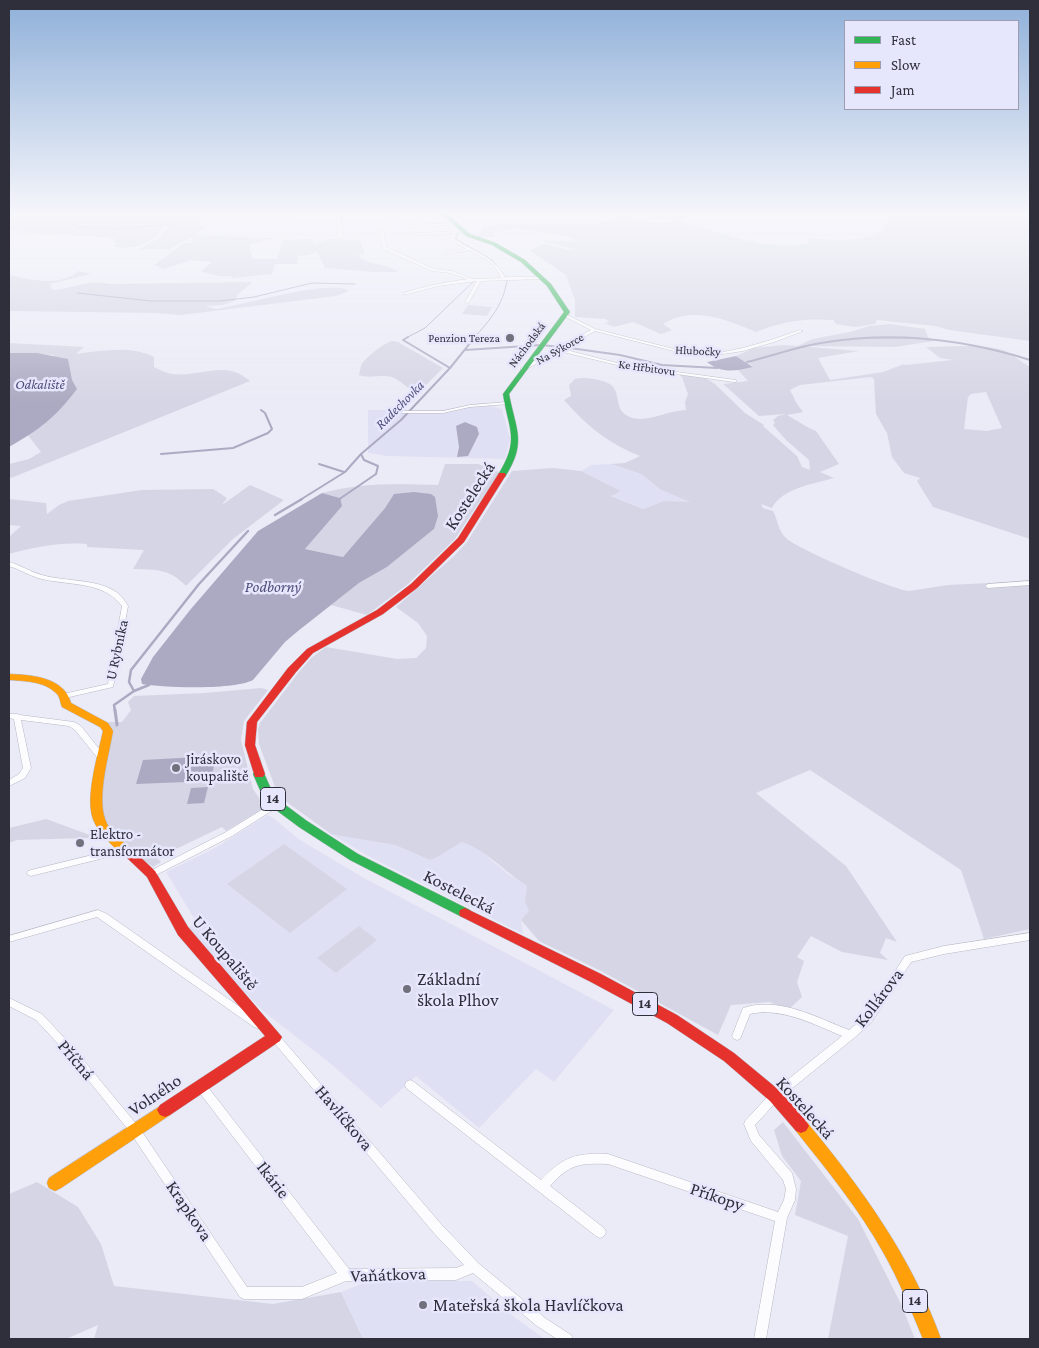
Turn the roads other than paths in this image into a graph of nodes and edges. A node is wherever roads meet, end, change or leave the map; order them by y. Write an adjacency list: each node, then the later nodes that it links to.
1 (465, 277): 4 (street)
2 (542, 278): 3 (street); 8 (main road, Náchodská)
3 (504, 279): 5 (street)
4 (474, 280): 5 (street); 6 (street)
5 (479, 280): 7 (street)
6 (405, 294)
7 (467, 302)
8 (565, 315): 9 (street, Na Sýkorce); 12 (main road, Náchodská)
9 (594, 330): 10 (street, Hlubočky); 11 (street, Na Sýkorce)
10 (801, 331)
11 (561, 350): 12 (street, Na Sýkorce); 13 (street, Ke Hřbitovu)
12 (524, 370): 14 (main road, Náchodská)
13 (734, 381)
14 (507, 403): 15 (street); 24 (main road, Kostelecká / 14)
15 (403, 412)
16 (9, 564): 20 (street, U Rybníka)
17 (1030, 583): 18 (street)
18 (988, 586)
19 (9, 677): 20 (main road)
20 (65, 696): 22 (main road, U Koupaliště)
21 (13, 716): 22 (street); 23 (street)
22 (103, 759): 25 (main road, U Koupaliště)
23 (9, 783)
24 (276, 804): 27 (street); 36 (main road, Kostelecká / 14)
25 (125, 850): 26 (street); 27 (main road, U Koupaliště)
26 (31, 872)
27 (151, 874): 33 (main road, U Koupaliště)
28 (1030, 936): 31 (street, Kollárova)
29 (9, 939): 33 (street, Havlíčkova)
30 (9, 1002): 37 (street, Příčná)
31 (851, 1035): 32 (street); 36 (street, Kollárova)
32 (737, 1036)
33 (276, 1037): 34 (main road, Volného); 42 (street, Havlíčkova)
34 (200, 1085): 37 (main road, Volného); 43 (street, Ikárie)
35 (410, 1085): 39 (street)
36 (775, 1096): 40 (street, Kollárova); 47 (main road, Kostelecká / 14)
37 (134, 1130): 38 (main road, Volného); 44 (street, Krapkova)
38 (54, 1183)
39 (543, 1186): 40 (street, Příkopy); 41 (street)
40 (781, 1218): 46 (street)
41 (600, 1232)
42 (474, 1267): 43 (street, Vaňátkova); 45 (street, Havlíčkova)
43 (346, 1275): 44 (street, Vaňátkova)
44 (244, 1293)
45 (567, 1339)
46 (760, 1339)
47 (932, 1339)

